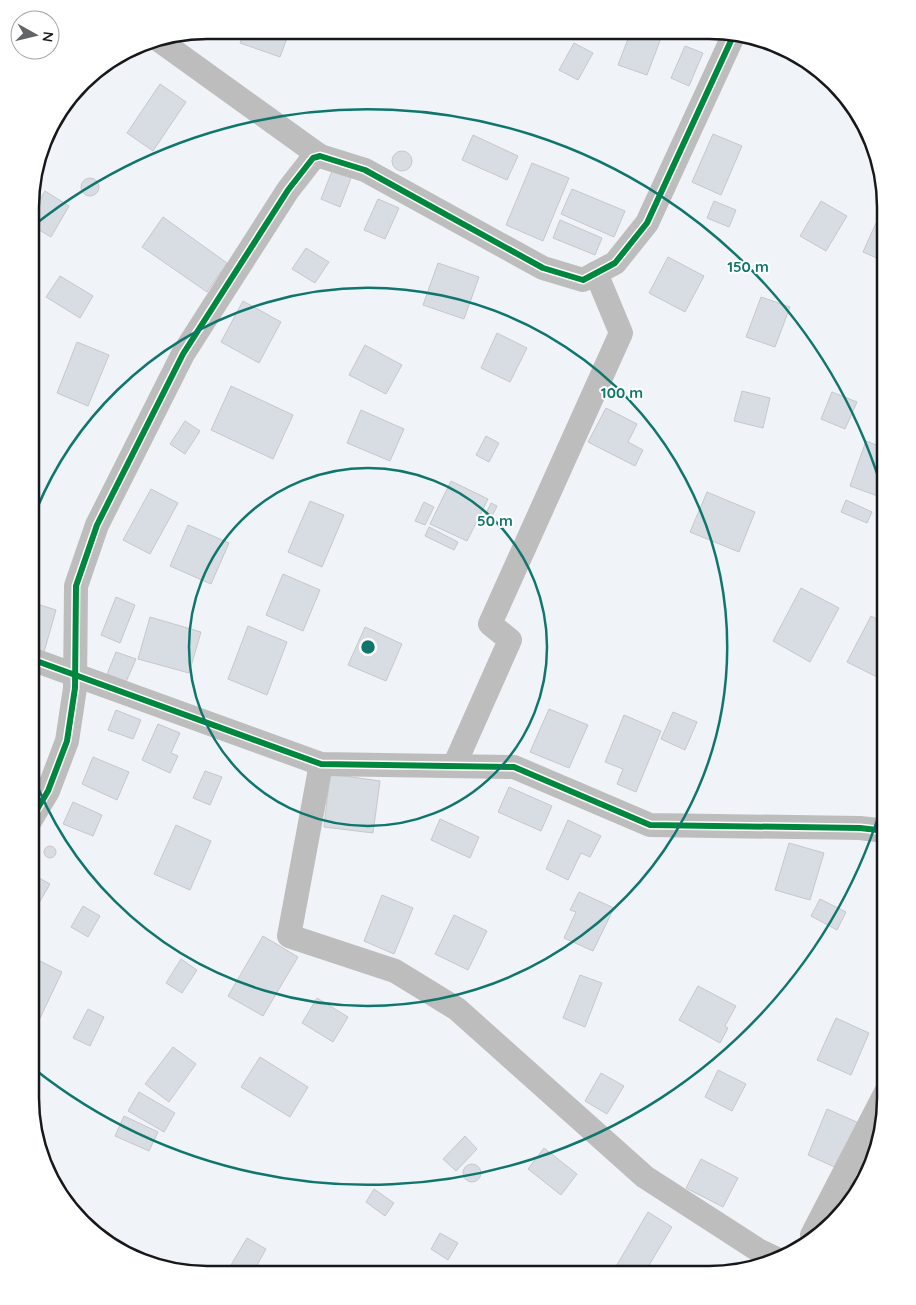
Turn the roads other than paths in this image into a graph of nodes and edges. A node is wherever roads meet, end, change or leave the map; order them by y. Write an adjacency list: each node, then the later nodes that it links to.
1 (731, 40): 4 (street)
2 (165, 45): 3 (street)
3 (320, 156): 4 (street); 6 (street)
4 (596, 273): 8 (street)
5 (39, 663): 6 (street)
6 (75, 675): 7 (street); 9 (street)
7 (321, 764): 8 (street); 13 (street)
8 (454, 766): 10 (street)
9 (39, 806)
10 (877, 830)
11 (877, 1110): 12 (street)
12 (816, 1228)
13 (762, 1258)

